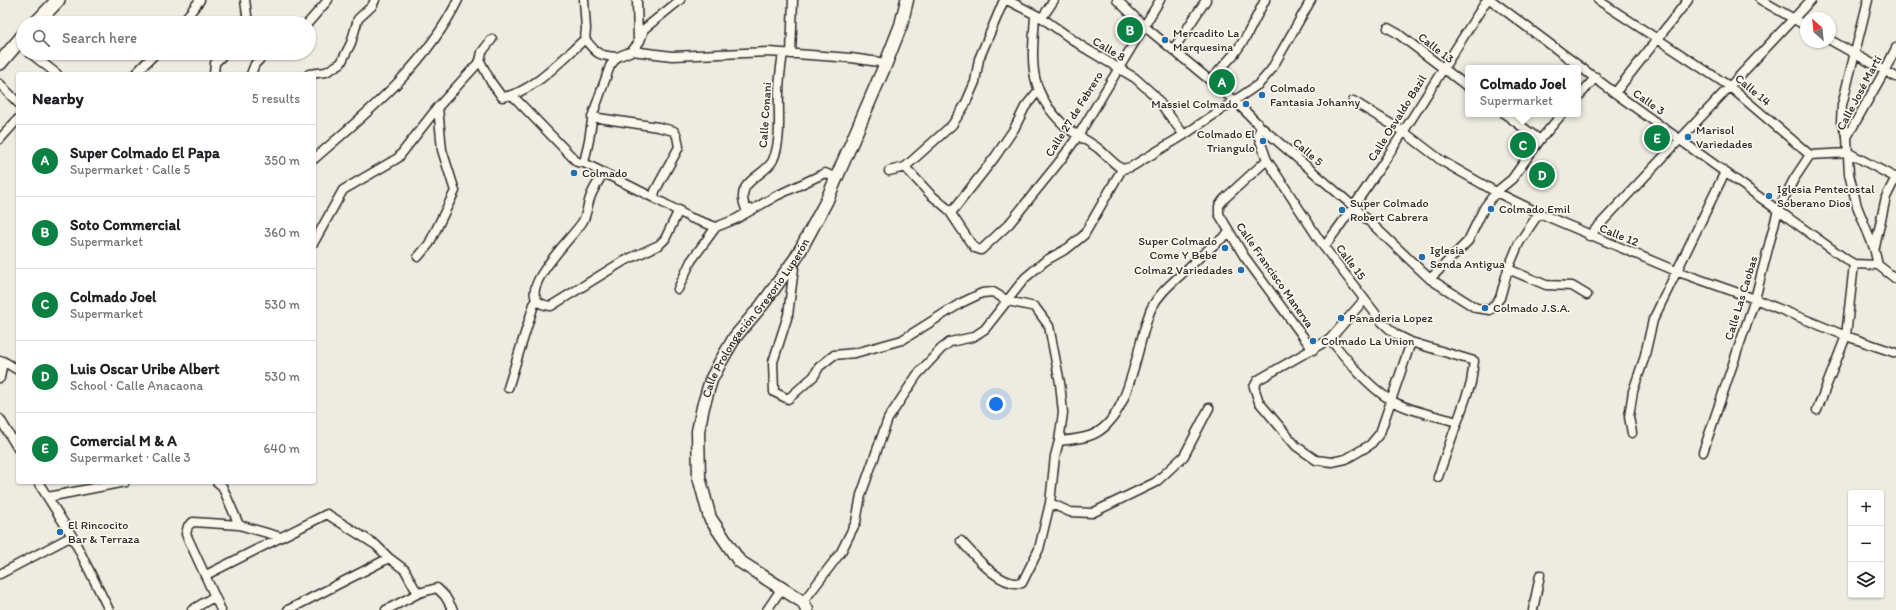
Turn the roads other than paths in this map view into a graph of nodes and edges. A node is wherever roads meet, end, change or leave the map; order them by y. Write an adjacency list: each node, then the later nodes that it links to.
1 (58, 0): 26 (main road)
2 (200, 0): 27 (street)
3 (245, 0): 28 (street)
4 (328, 0): 29 (street)
5 (375, 0): 63 (street)
6 (458, 0): 92 (street)
7 (584, 0): 37 (street)
8 (637, 0): 38 (street)
9 (680, 0): 38 (street)
10 (793, 0): 44 (street, Calle Conani)
11 (907, 0): 53 (street, Calle Prolongación Gregorio Luperón)
12 (1006, 0): 30 (street, Calle 8); 95 (street)
13 (1054, 0): 30 (street)
14 (1117, 0): 33 (street, Calle 5)
15 (1160, 0): 33 (street, Calle 27 de Febrero)
16 (1206, 0): 42 (street)
17 (1265, 0): 66 (street)
18 (1311, 0): 75 (street)
19 (1487, 0): 57 (street, Calle Osvaldo Bazil)
20 (1492, 0): 54 (street, Calle 3)
21 (1598, 0): 35 (street, Calle 14)
22 (1688, 0): 35 (street)
23 (1761, 0): 31 (street)
24 (1811, 0): 31 (street)
25 (1868, 0): 45 (street)
26 (43, 16)
27 (187, 16)
28 (247, 16)
29 (314, 16)
30 (1039, 17): 56 (street, Calle 8); 70 (street)
31 (1793, 19): 32 (street); 69 (street)
32 (1800, 23)
33 (1144, 26): 42 (street, Calle 5); 56 (street, Calle 27 de Febrero)
34 (1388, 28): 57 (street, Calle 13)
35 (1657, 38): 69 (street, Calle 14); 71 (street)
36 (492, 39): 51 (street)
37 (585, 39): 46 (street); 73 (street)
38 (638, 43): 43 (street)
39 (1836, 43): 45 (street)
40 (16, 47): 52 (main road)
41 (1896, 48): 62 (street, Calle José Martí)
42 (1173, 50): 66 (street, Calle 5)
43 (632, 51): 44 (street); 46 (street)
44 (787, 53): 53 (street); 105 (street, Calle Conani)
45 (1855, 54): 62 (street); 86 (street)
46 (617, 57): 78 (street)
47 (39, 60): 58 (street)
48 (149, 60): 59 (street)
49 (217, 60): 60 (street)
50 (259, 60): 61 (street)
51 (480, 61): 73 (street); 77 (street)
52 (0, 63)
53 (886, 63): 100 (street, Calle Prolongación Gregorio Luperón)
54 (1580, 65)
55 (1581, 66): 64 (street, Calle 3)
56 (1117, 69): 84 (street, Calle 8); 85 (street, Calle 27 de Febrero)
57 (1443, 69): 68 (street, Calle 13); 83 (street, Calle Osvaldo Bazil)
58 (55, 72)
59 (137, 72)
60 (214, 72)
61 (252, 72)
62 (1884, 72): 65 (street); 86 (street, Calle José Martí)
63 (316, 73)
64 (1596, 77): 71 (street, Calle 3); 72 (street)
65 (1896, 77)
66 (1210, 81): 75 (street, Calle 5)
67 (0, 84): 74 (street)
68 (1465, 85)
69 (1729, 86): 87 (street); 91 (street, Calle 14)
70 (1038, 91): 85 (street); 108 (street)
71 (1615, 93): 87 (street, Calle 3)
72 (1581, 94)
73 (513, 96): 94 (street)
74 (16, 101)
75 (1235, 101): 82 (street, Calle 5); 84 (street)
76 (1353, 101): 83 (street, Calle 12)
77 (438, 107): 113 (street); 116 (street)
78 (592, 117): 94 (street); 103 (street)
79 (1509, 117): 89 (street)
80 (1559, 117): 89 (street)
81 (16, 121): 88 (street)
82 (1261, 127): 93 (street, Calle 15); 104 (street, Calle 5)
83 (1404, 132): 102 (street, Calle 12); 104 (street, Calle Osvaldo Bazil)
84 (1184, 135): 96 (street)
85 (1078, 136): 96 (street); 108 (street, Calle 27 de Febrero)
86 (1847, 137): 90 (street, Calle José Martí)
87 (1680, 138): 98 (street, Calle 3); 112 (street)
88 (0, 139)
89 (1540, 140): 102 (street)
90 (1849, 153): 91 (street); 101 (street); 115 (street, Calle José Martí)
91 (1810, 155): 107 (street, Calle Las Caobas)
92 (316, 157)
93 (1267, 160): 111 (street, Calle Francisco Manerva); 114 (street, Calle 15)
94 (584, 163): 99 (street)
95 (906, 167): 97 (street); 108 (street)
96 (1122, 169): 129 (street)
97 (889, 171)
98 (1725, 172): 107 (street, Calle 3); 121 (street)
99 (603, 173): 103 (street); 126 (street)
100 (836, 178): 105 (street); 117 (street, Calle Prolongación Gregorio Luperón)
101 (1896, 178): 115 (street)
102 (1496, 192): 109 (street, Calle 12); 122 (street)
103 (654, 198): 106 (street)
104 (1354, 207): 114 (street, Calle Osvaldo Bazil); 122 (street, Calle 5)
105 (753, 209): 110 (street)
106 (679, 210): 110 (street); 126 (street)
107 (1778, 210): 118 (street, Calle 3); 127 (street, Calle Las Caobas)
108 (950, 213)
109 (1539, 213): 112 (street, Calle 12); 120 (street)
110 (716, 227): 124 (street)
111 (1229, 233): 133 (street, Calle Francisco Manerva); 145 (street)
112 (1589, 236): 121 (street, Calle 12)
113 (316, 238)
114 (1324, 247): 128 (street, Calle 15)
115 (1874, 248): 119 (street, Calle José Martí)
116 (418, 257)
117 (796, 258): 129 (street); 162 (street, Calle Prolongación Gregorio Luperón)
118 (1854, 264): 119 (street); 130 (street)
119 (1878, 265): 123 (street)
120 (1508, 269): 122 (street, Calle 5); 125 (street)
121 (1676, 271): 127 (street, Calle 12); 144 (street)
122 (1430, 279)
123 (1896, 279)
124 (678, 289)
125 (1587, 295)
126 (536, 298): 138 (street)
127 (1755, 299): 130 (street, Calle 12); 147 (street, Calle Las Caobas)
128 (1364, 300): 131 (street); 132 (street, Calle 15)
129 (1008, 301): 145 (street); 165 (street)
130 (1846, 336): 134 (street, Calle 12); 141 (street)
131 (1330, 339): 133 (street); 139 (street)
132 (1411, 342): 139 (street); 143 (street, Calle 15)
133 (1313, 350): 139 (street)
134 (1896, 353)
135 (2, 361): 136 (street); 137 (street)
136 (16, 369)
137 (0, 374)
138 (508, 388)
139 (1390, 400): 143 (street)
140 (1209, 408): 153 (street)
141 (1817, 410)
142 (0, 419): 146 (street)
143 (1457, 422): 148 (street)
144 (1632, 433)
145 (1059, 441): 153 (street)
146 (16, 446)
147 (1703, 452)
148 (1438, 477)
149 (39, 484): 152 (street)
150 (115, 484): 152 (street)
151 (220, 484): 154 (street)
152 (48, 497): 155 (street)
153 (1050, 503): 157 (street)
154 (239, 525): 156 (street); 160 (street)
155 (72, 536): 159 (street); 166 (street)
156 (281, 537): 158 (street); 160 (street)
157 (960, 540)
158 (389, 558): 163 (street); 169 (street)
159 (0, 574)
160 (206, 575): 164 (street)
161 (1540, 575): 173 (street)
162 (782, 588): 165 (street, Calle Prolongación Gregorio Luperón); 172 (street)
163 (419, 592): 170 (street); 171 (street)
164 (215, 596): 167 (street); 168 (street)
165 (805, 606)
166 (109, 610)
167 (192, 610)
168 (221, 610)
169 (288, 610)
170 (386, 610)
171 (453, 610)
172 (767, 610)
173 (1533, 610)

